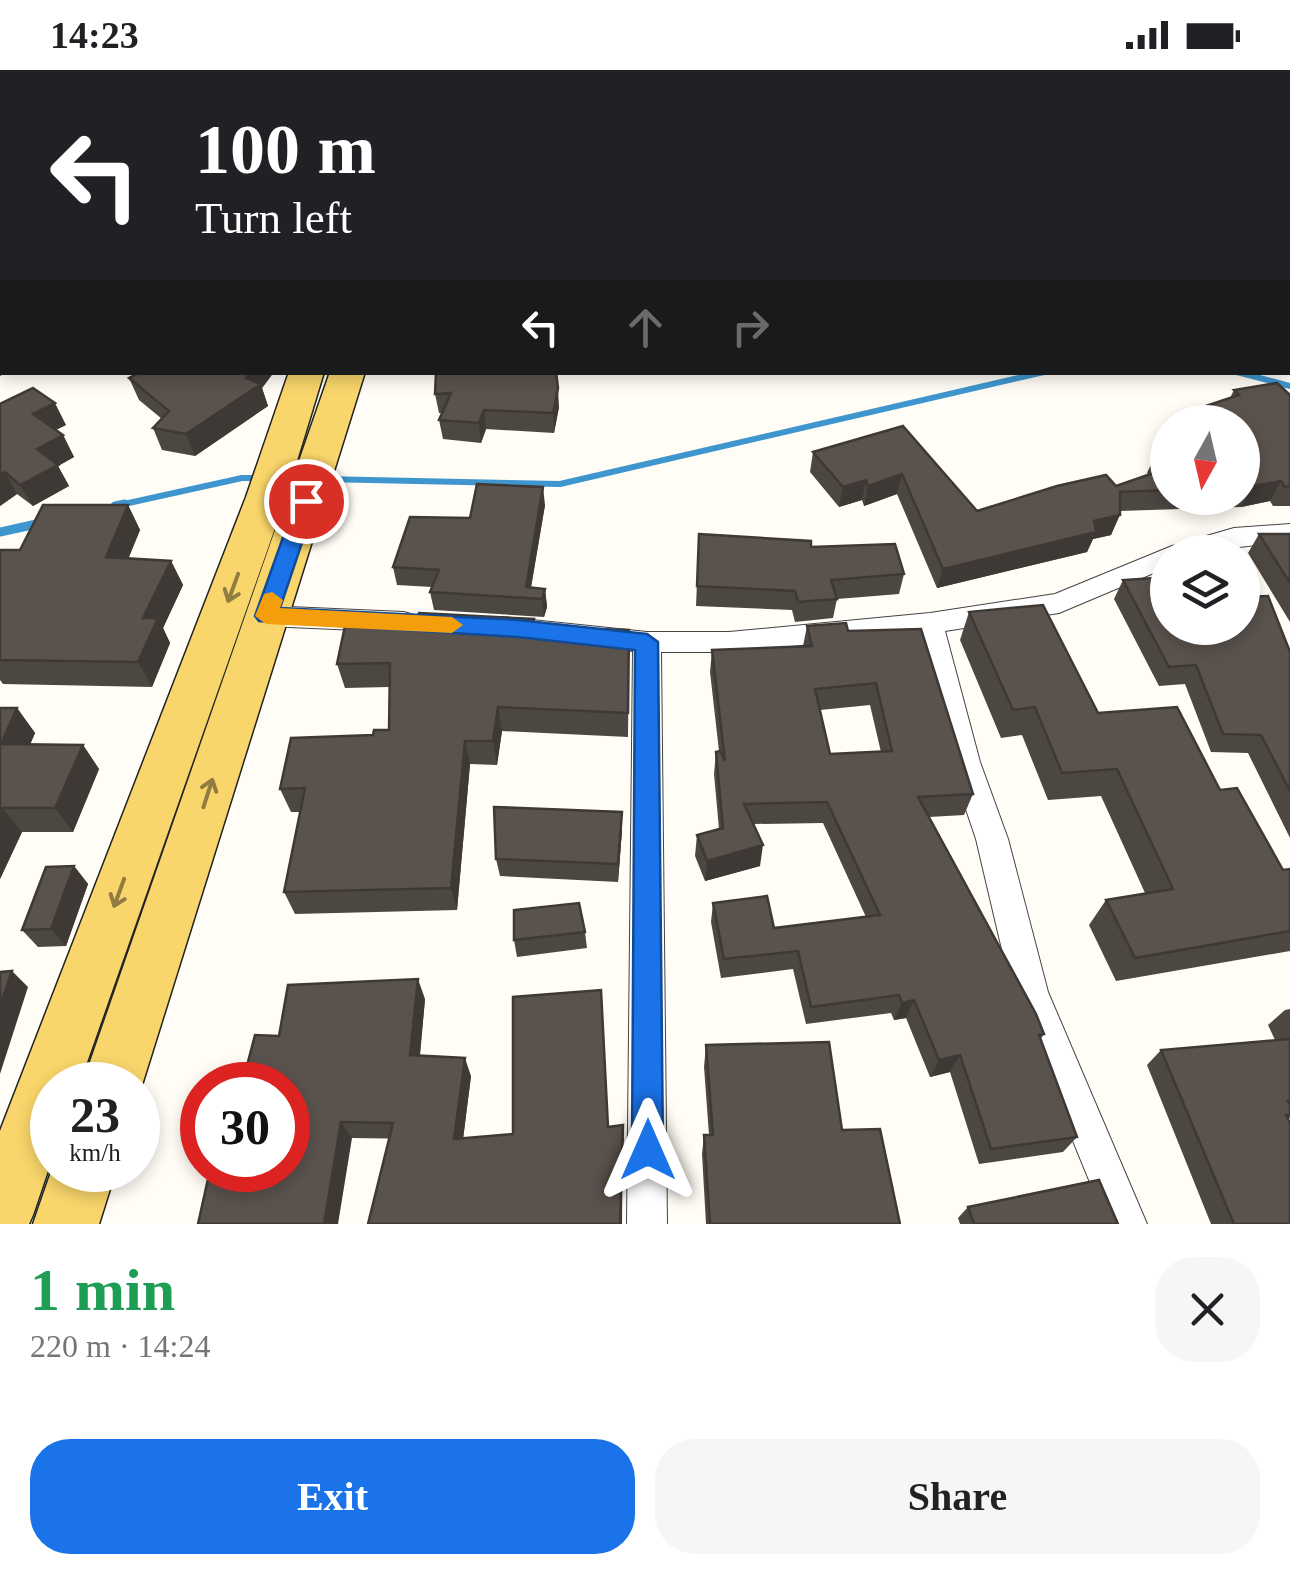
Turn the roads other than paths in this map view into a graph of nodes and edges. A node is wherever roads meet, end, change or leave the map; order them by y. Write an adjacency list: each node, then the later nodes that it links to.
1 (305, 375): 3 (main road)
2 (347, 375): 3 (main road)
3 (286, 499): 7 (main road); 14 (main road, one-way to 14)
4 (1290, 533): 5 (street)
5 (1260, 535)
6 (1150, 565): 9 (street)
7 (266, 616): 8 (street); 12 (main road, one-way to 7)
8 (421, 623)
9 (930, 623): 11 (street); 17 (street)
10 (480, 626): 11 (street)
11 (647, 642): 16 (street)
12 (120, 1062)
13 (77, 1192): 15 (main road)
14 (0, 1215)
15 (66, 1224)
16 (648, 1224)
17 (1126, 1224)

